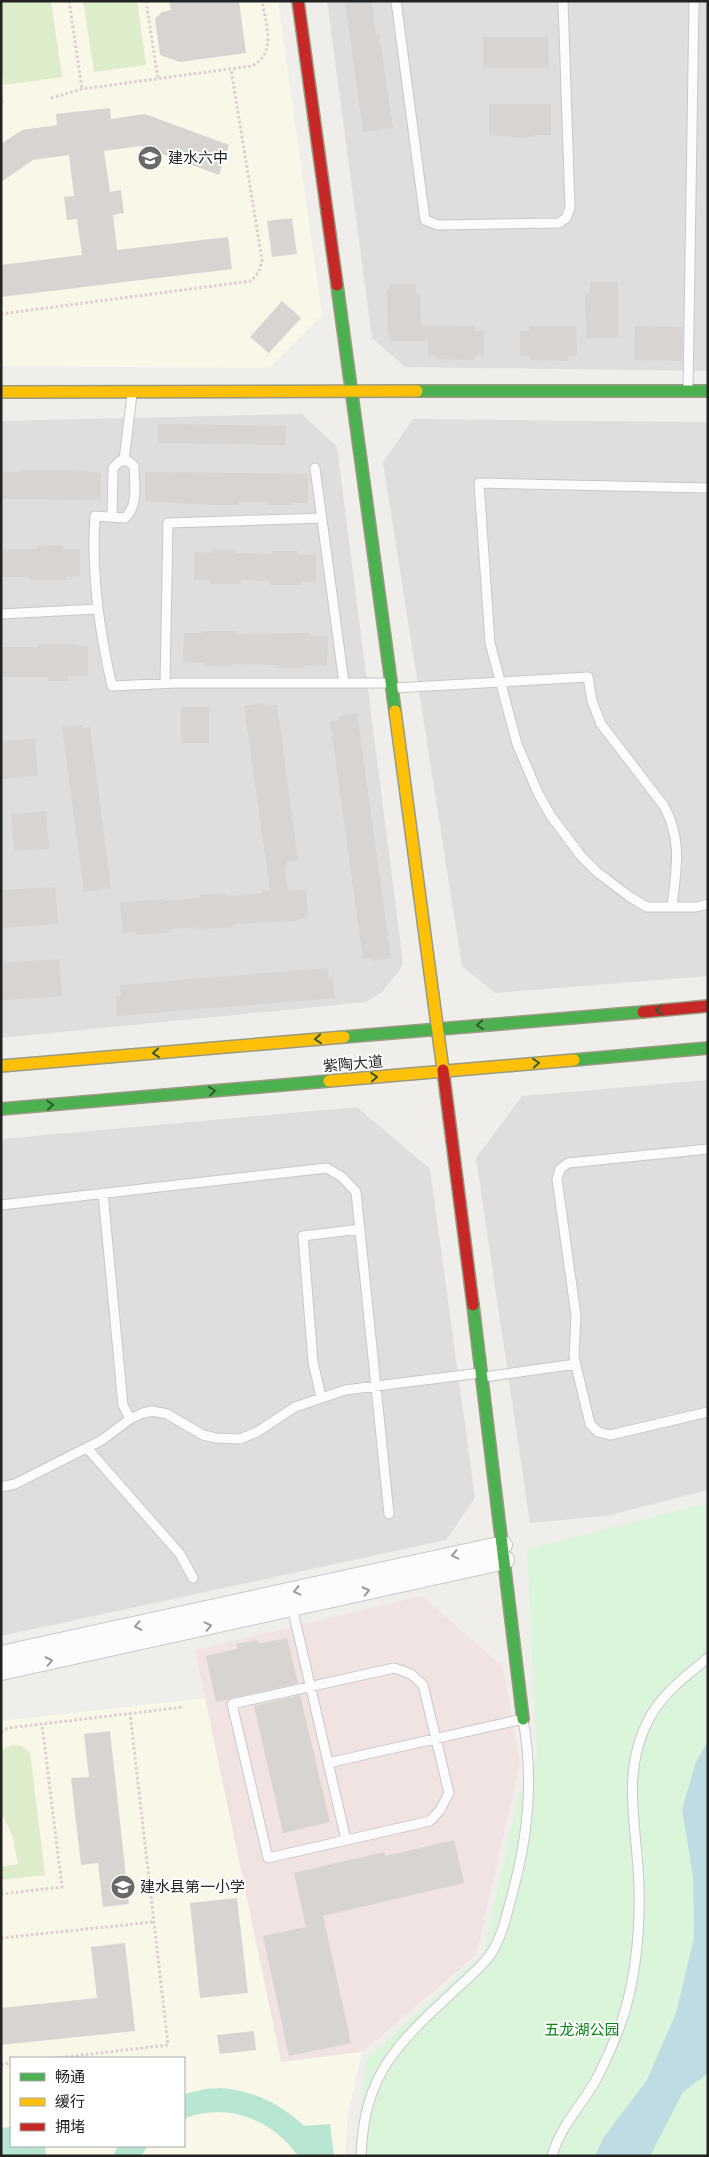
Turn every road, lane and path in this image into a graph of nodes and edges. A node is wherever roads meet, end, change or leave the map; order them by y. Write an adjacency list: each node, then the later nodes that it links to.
1 (69, 1): 10 (path)
2 (146, 1): 9 (path)
3 (262, 1): 8 (path)
4 (298, 1): 19 (street)
5 (396, 1): 6 (lane)
6 (563, 1)
7 (694, 1): 15 (lane)
8 (231, 69): 9 (path); 14 (path)
9 (158, 79): 10 (path)
10 (82, 90): 12 (path)
11 (1, 96): 13 (path)
12 (51, 98)
13 (2, 103)
14 (1, 314)
15 (688, 391): 16 (street); 19 (street)
16 (708, 391)
17 (1, 392): 18 (street)
18 (132, 393): 19 (street); 20 (lane)
19 (351, 393): 30 (street)
20 (124, 460): 23 (lane); 23 (lane)
21 (314, 468): 24 (lane)
22 (708, 488): 27 (lane)
23 (112, 517): 25 (lane)
24 (321, 518): 28 (lane); 29 (lane)
25 (97, 610): 26 (lane); 28 (lane)
26 (1, 614)
27 (500, 682): 30 (lane); 32 (lane); 32 (lane)
28 (165, 683): 29 (lane)
29 (344, 683): 30 (lane)
30 (391, 686): 34 (street)
31 (708, 904): 32 (lane)
32 (672, 907)
33 (708, 1006): 34 (street, 紫陶大道, one-way to 34)
34 (437, 1029): 36 (street, 紫陶大道, one-way to 36); 37 (street)
35 (708, 1048): 37 (street, 紫陶大道, one-way to 35)
36 (1, 1066)
37 (442, 1071): 38 (street, 紫陶大道, one-way to 37); 44 (street)
38 (1, 1109)
39 (708, 1149): 43 (lane)
40 (103, 1193): 41 (lane); 42 (lane); 48 (lane)
41 (1, 1205)
42 (360, 1230): 45 (lane); 46 (lane)
43 (576, 1364): 44 (lane); 47 (lane)
44 (482, 1375): 45 (lane); 52 (street)
45 (376, 1386): 46 (lane); 51 (lane)
46 (321, 1397): 48 (lane)
47 (708, 1412)
48 (130, 1419): 49 (lane)
49 (87, 1448): 50 (lane); 53 (lane)
50 (1, 1487)
51 (389, 1514)
52 (504, 1552): 54 (street, one-way to 52); 55 (street, one-way to 55); 61 (street)
53 (193, 1578)
54 (292, 1607): 57 (street, one-way to 54); 58 (lane)
55 (1, 1655)
56 (708, 1658): 72 (lane)
57 (1, 1671)
58 (311, 1687): 64 (lane); 65 (lane); 66 (lane)
59 (184, 1707): 60 (path)
60 (130, 1714): 62 (path); 68 (path)
61 (523, 1718): 64 (lane); 71 (lane)
62 (42, 1724): 63 (path); 67 (path)
63 (1, 1732)
64 (436, 1738): 65 (lane); 66 (lane)
65 (328, 1763): 66 (lane)
66 (346, 1840)
67 (1, 1894)
68 (153, 1922): 69 (path); 70 (path)
69 (1, 1938)
70 (65, 2057)
71 (361, 2156)
72 (552, 2156)

